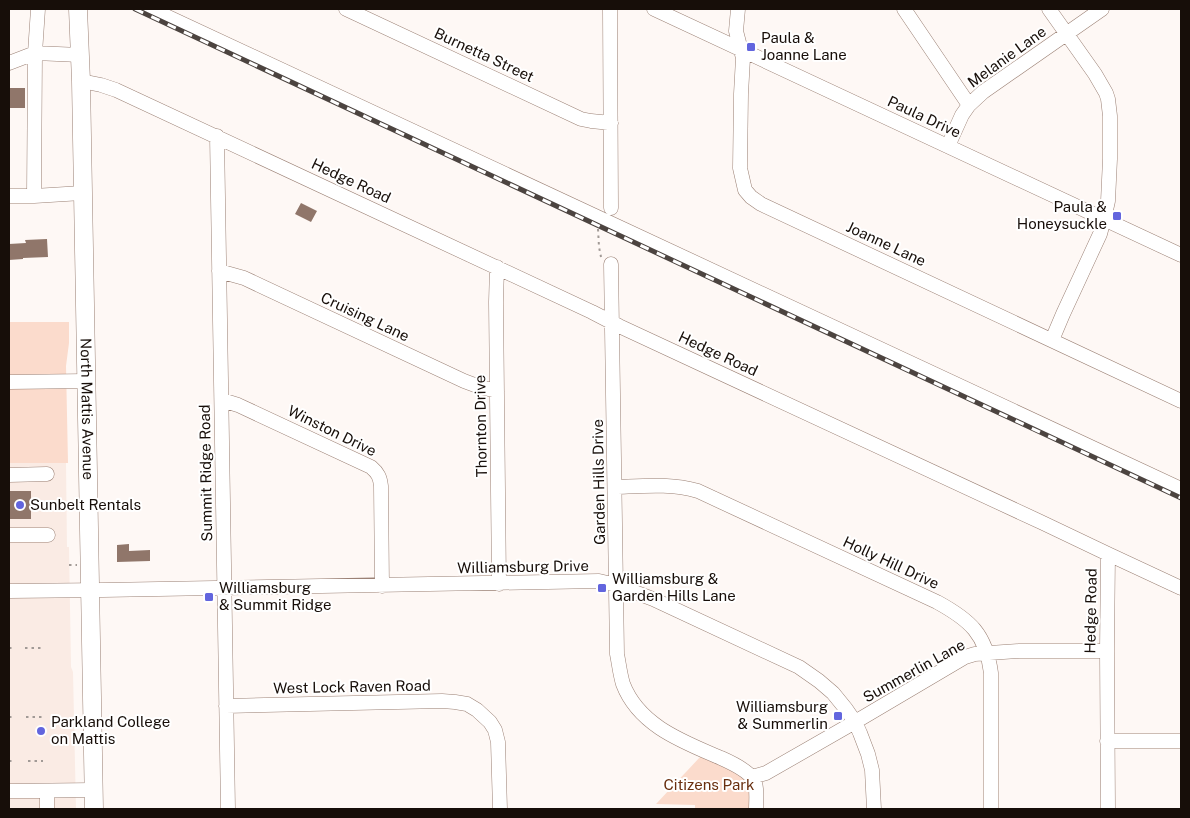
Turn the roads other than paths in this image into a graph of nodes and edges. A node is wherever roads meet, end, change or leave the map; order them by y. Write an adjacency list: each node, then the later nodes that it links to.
1 (38, 9): 13 (street)
2 (78, 9): 14 (main road, North Mattis Avenue)
3 (151, 9): 40 (street)
4 (346, 9): 18 (street, Burnetta Street)
5 (610, 9): 18 (street)
6 (654, 9): 12 (street, Paula Drive)
7 (738, 9): 12 (street, Joanne Lane)
8 (904, 9): 17 (street)
9 (1049, 9): 11 (street)
10 (1102, 9): 11 (street, Melanie Lane)
11 (1066, 34): 17 (street, Melanie Lane); 25 (street)
12 (741, 50): 20 (street, Paula Drive); 31 (street, Joanne Lane)
13 (35, 53): 14 (street); 15 (street); 23 (street)
14 (80, 55): 16 (main road, North Mattis Avenue)
15 (9, 62)
16 (81, 81): 19 (street, Hedge Road); 21 (main road, North Mattis Avenue)
17 (969, 105): 20 (street, Melanie Lane)
18 (611, 124): 24 (street)
19 (217, 136): 28 (street, Hedge Road); 29 (street, Summit Ridge Road)
20 (948, 146): 25 (street, Paula Drive)
21 (82, 193): 23 (street); 32 (main road, North Mattis Avenue)
22 (9, 196): 23 (street)
23 (34, 196)
24 (612, 208)
25 (1104, 220): 26 (street, Paula Drive); 31 (street)
26 (1181, 255)
27 (611, 266): 30 (street, Garden Hills Drive)
28 (497, 267): 30 (street, Hedge Road); 34 (street, Thornton Drive)
29 (219, 271): 34 (street, Cruising Lane); 35 (street, Summit Ridge Road)
30 (612, 322): 39 (street, Garden Hills Drive); 43 (street, Hedge Road)
31 (1052, 340): 36 (street, Joanne Lane)
32 (86, 381): 33 (street); 50 (main road, North Mattis Avenue)
33 (9, 382)
34 (497, 391): 44 (street, Thornton Drive)
35 (222, 400): 46 (street, Winston Drive); 47 (street, Summit Ridge Road)
36 (1181, 400)
37 (47, 474): 38 (street)
38 (9, 475)
39 (615, 488): 45 (street, Garden Hills Drive); 52 (street, Holly Hill Drive)
40 (1181, 489)
41 (9, 535): 42 (street)
42 (48, 535)
43 (1108, 554): 48 (street); 51 (street, Hedge Road)
44 (499, 584): 45 (street, Williamsburg Drive); 46 (street, Williamsburg Drive)
45 (616, 585): 54 (street, Williamsburg Drive); 57 (street, Garden Hills Drive)
46 (382, 586): 47 (street, Williamsburg Drive)
47 (224, 588): 50 (street, Williamsburg Drive); 53 (street, Summit Ridge Road)
48 (1181, 588)
49 (9, 591): 50 (street, Williamsburg Drive)
50 (90, 591): 58 (main road, North Mattis Avenue)
51 (1106, 651): 52 (street, Summerlin Lane); 55 (street, Hedge Road)
52 (987, 653): 54 (street, Summerlin Lane); 67 (street, Holly Hill Drive)
53 (226, 706): 63 (street, Summit Ridge Road); 64 (street, West Lock Raven Road)
54 (855, 722): 57 (street, Summerlin Lane); 66 (street, Williamsburg Drive)
55 (1107, 741): 56 (street); 68 (street, Hedge Road)
56 (1181, 741)
57 (752, 777): 65 (street)
58 (93, 790): 60 (street); 62 (main road, North Mattis Avenue)
59 (9, 791): 60 (street)
60 (47, 791): 61 (street)
61 (47, 809)
62 (94, 809)
63 (228, 809)
64 (500, 809)
65 (756, 809)
66 (874, 809)
67 (991, 809)
68 (1108, 809)

